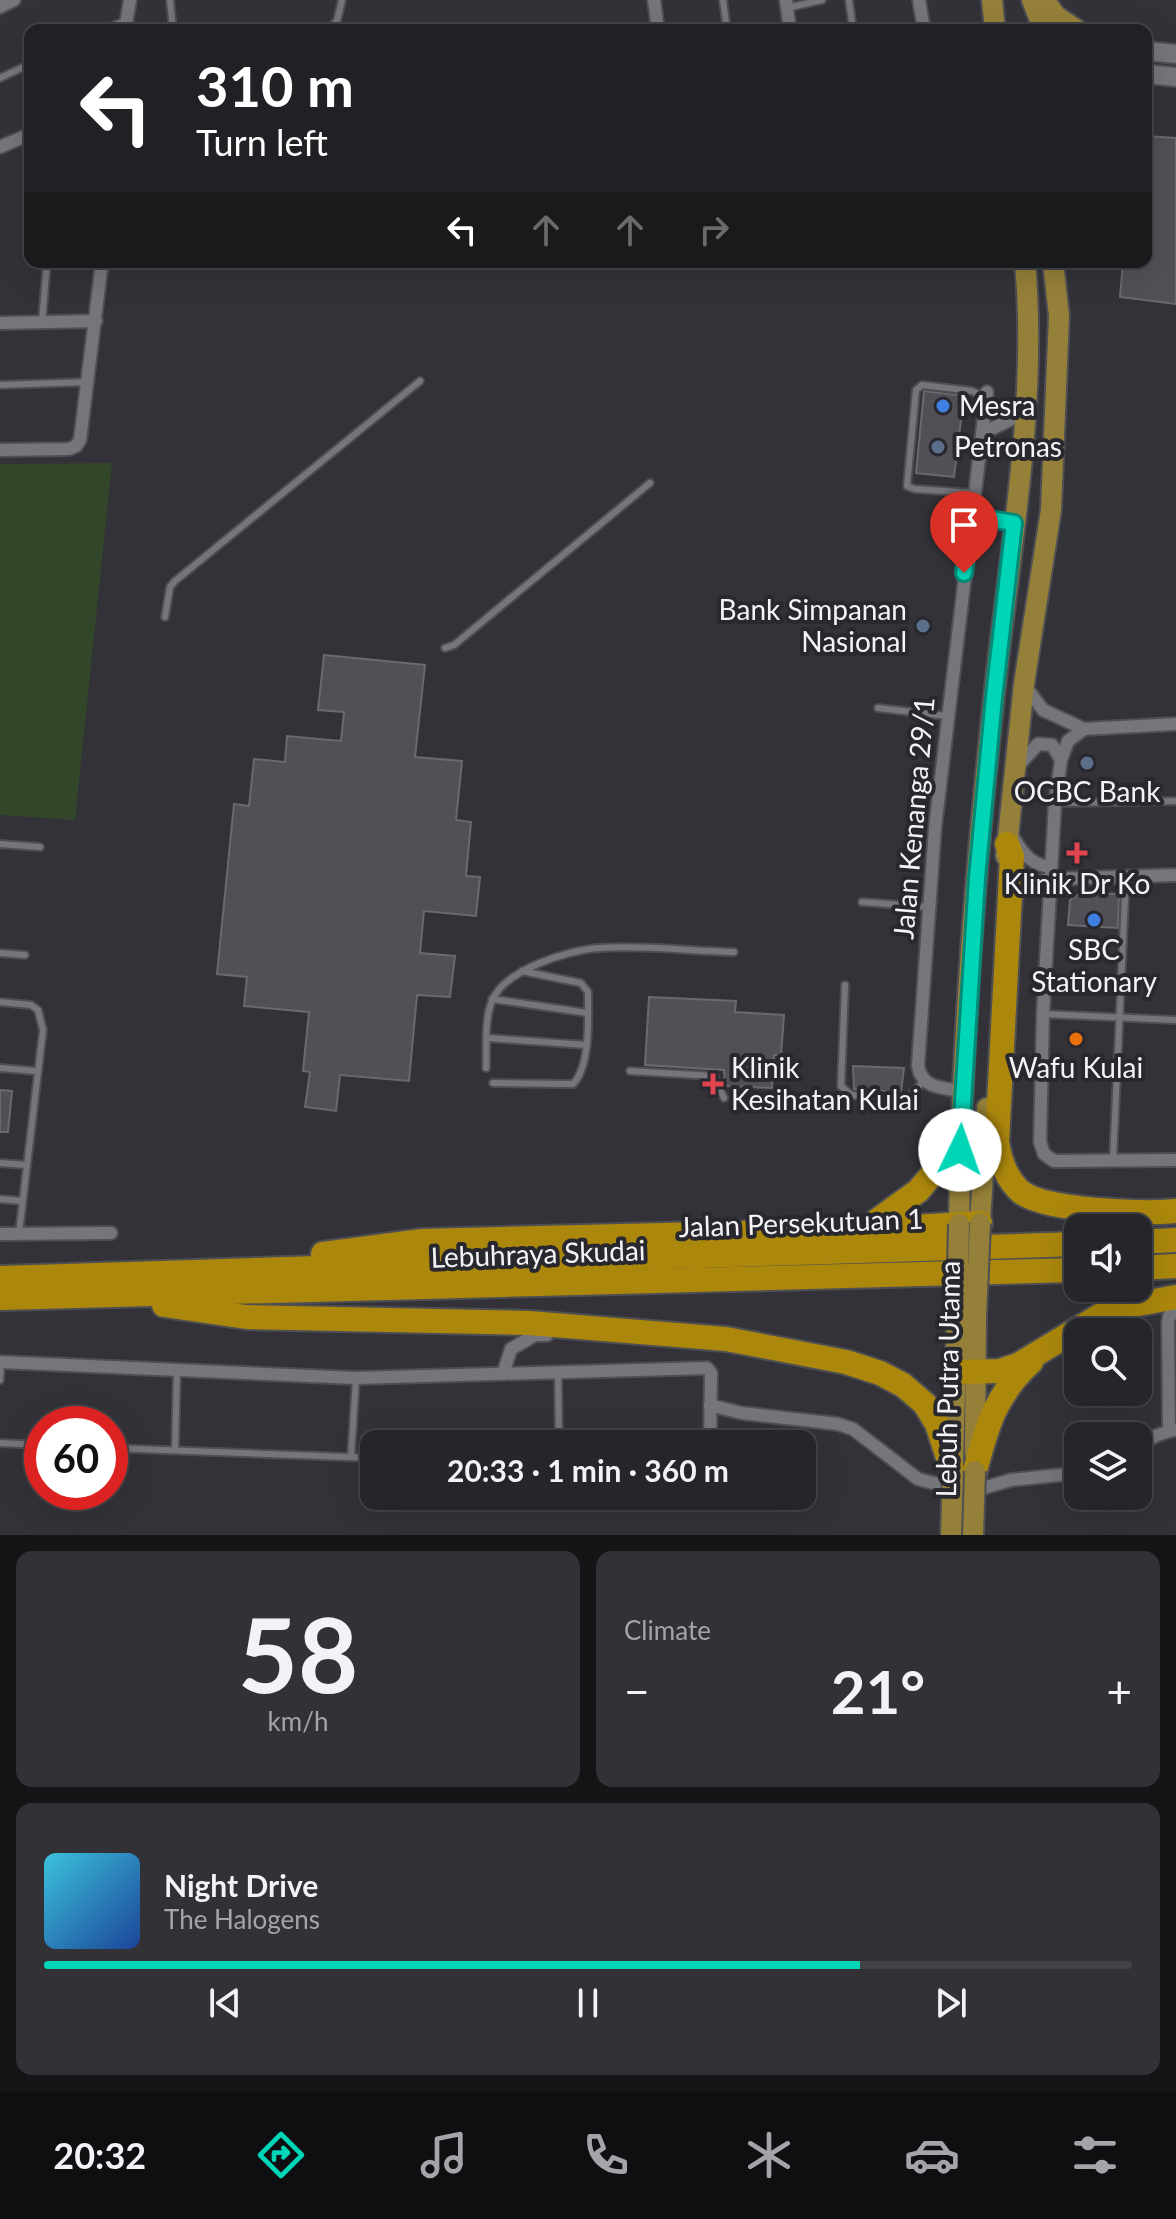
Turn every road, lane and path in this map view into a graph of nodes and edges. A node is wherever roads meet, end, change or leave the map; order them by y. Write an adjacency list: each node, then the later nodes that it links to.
1 (14, 0): 13 (street)
2 (130, 0): 14 (street)
3 (170, 0): 15 (lane)
4 (342, 0): 16 (lane)
5 (654, 0): 17 (street)
6 (723, 0): 18 (lane)
7 (822, 0): 12 (lane)
8 (849, 0): 20 (lane)
9 (919, 0): 21 (street)
10 (1032, 0): 22 (main road)
11 (1044, 0): 23 (main road)
12 (786, 4): 19 (street)
13 (0, 7)
14 (126, 24)
15 (172, 24)
16 (334, 24)
17 (657, 24)
18 (726, 24)
19 (789, 24)
20 (852, 24)
21 (923, 24)
22 (1042, 24)
23 (1068, 24)
24 (1152, 52): 25 (street)
25 (1176, 54)
26 (24, 67): 29 (lane)
27 (1152, 75): 28 (street)
28 (1176, 77)
29 (0, 78)
30 (24, 137): 31 (street)
31 (0, 147)
32 (46, 268): 37 (lane)
33 (101, 268): 36 (street)
34 (1026, 268): 43 (main road)
35 (1054, 268): 52 (main road)
36 (96, 321): 37 (street); 40 (street)
37 (42, 322): 38 (street)
38 (0, 323)
39 (420, 381): 50 (lane)
40 (88, 382): 41 (lane); 45 (street)
41 (0, 385)
42 (987, 395): 44 (street, Jalan Kenanga 29/1); 47 (lane)
43 (1026, 412): 44 (street); 49 (main road)
44 (983, 433): 47 (street, Jalan Kenanga 29/1)
45 (0, 450)
46 (650, 483): 51 (lane)
47 (974, 493): 48 (street, Jalan Kenanga 29/1)
48 (971, 516): 49 (street); 54 (street, Jalan Kenanga 29/1)
49 (1014, 523): 89 (main road)
50 (165, 617)
51 (445, 648)
52 (1024, 684): 56 (street); 58 (main road)
53 (878, 708): 54 (lane)
54 (947, 716): 69 (street, Jalan Kenanga 29/1)
55 (1176, 724): 56 (street)
56 (1084, 729): 57 (street)
57 (1061, 760): 58 (street); 60 (street)
58 (1014, 770): 61 (main road)
59 (1176, 801): 60 (lane)
60 (1055, 803): 64 (street)
61 (1008, 837): 64 (street); 68 (highway); 99 (main road)
62 (0, 844): 63 (lane)
63 (40, 847)
64 (1051, 873): 66 (street); 68 (street); 78 (street)
65 (1176, 875): 66 (street)
66 (1126, 876): 79 (lane)
67 (862, 902): 69 (lane)
68 (1011, 906): 98 (highway)
69 (929, 907): 87 (street, Jalan Kenanga 29/1)
70 (734, 952): 73 (lane)
71 (0, 953): 72 (lane)
72 (25, 955)
73 (522, 971): 75 (lane); 77 (lane)
74 (845, 985): 87 (lane)
75 (492, 999): 77 (lane); 81 (lane)
76 (0, 1002): 85 (lane)
77 (588, 1013): 82 (lane)
78 (1043, 1014): 79 (lane); 93 (street)
79 (1120, 1019): 80 (lane); 93 (lane)
80 (1176, 1020)
81 (488, 1038): 82 (lane); 84 (lane)
82 (587, 1045): 88 (lane)
83 (0, 1068): 85 (lane)
84 (486, 1068)
85 (36, 1071): 95 (lane)
86 (630, 1071): 90 (lane)
87 (924, 1081): 89 (street)
88 (493, 1083)
89 (963, 1091): 91 (main road)
90 (724, 1098)
91 (960, 1125): 99 (main road); 100 (highway)
92 (1176, 1160): 93 (street)
93 (1113, 1162)
94 (0, 1163): 95 (lane)
95 (27, 1165): 97 (lane)
96 (0, 1199): 97 (lane)
97 (22, 1201): 103 (lane)
98 (1176, 1211)
99 (970, 1224): 100 (highway); 121 (main road, Lebuh Putra Utama, bridge)
100 (864, 1230): 110 (highway)
101 (111, 1233): 103 (street)
102 (0, 1234): 103 (street)
103 (19, 1234)
104 (1176, 1240): 105 (highway)
105 (1152, 1241)
106 (1064, 1244): 110 (highway, Jalan Persekutuan 1)
107 (1176, 1266): 108 (highway)
108 (1152, 1267)
109 (1064, 1270): 112 (highway, Lebuhraya Skudai)
110 (190, 1272): 111 (highway)
111 (0, 1278)
112 (103, 1296): 113 (highway, Lebuhraya Skudai); 115 (highway)
113 (0, 1298)
114 (1175, 1307): 116 (highway); 117 (street)
115 (666, 1335): 122 (street); 136 (highway)
116 (1048, 1347): 121 (highway); 136 (highway)
117 (1172, 1359): 128 (street)
118 (0, 1362): 119 (street); 124 (lane)
119 (177, 1370): 123 (street); 133 (lane)
120 (558, 1373): 122 (street); 125 (street); 126 (lane)
121 (966, 1373): 136 (main road, Lebuh Putra Utama)
122 (503, 1374): 123 (street)
123 (356, 1378): 134 (lane)
124 (0, 1380)
125 (710, 1405): 127 (street); 137 (street)
126 (559, 1430)
127 (710, 1430)
128 (1172, 1430): 129 (street)
129 (1152, 1438)
130 (0, 1443): 131 (lane)
131 (24, 1444)
132 (128, 1449): 133 (lane)
133 (175, 1450): 134 (lane)
134 (351, 1457): 135 (lane)
135 (360, 1457)
136 (964, 1472): 138 (main road, Lebuh Putra Utama, bridge); 139 (main road, Lebuh Putra Utama, bridge)
137 (1064, 1474)
138 (951, 1535)
139 (973, 1535)

